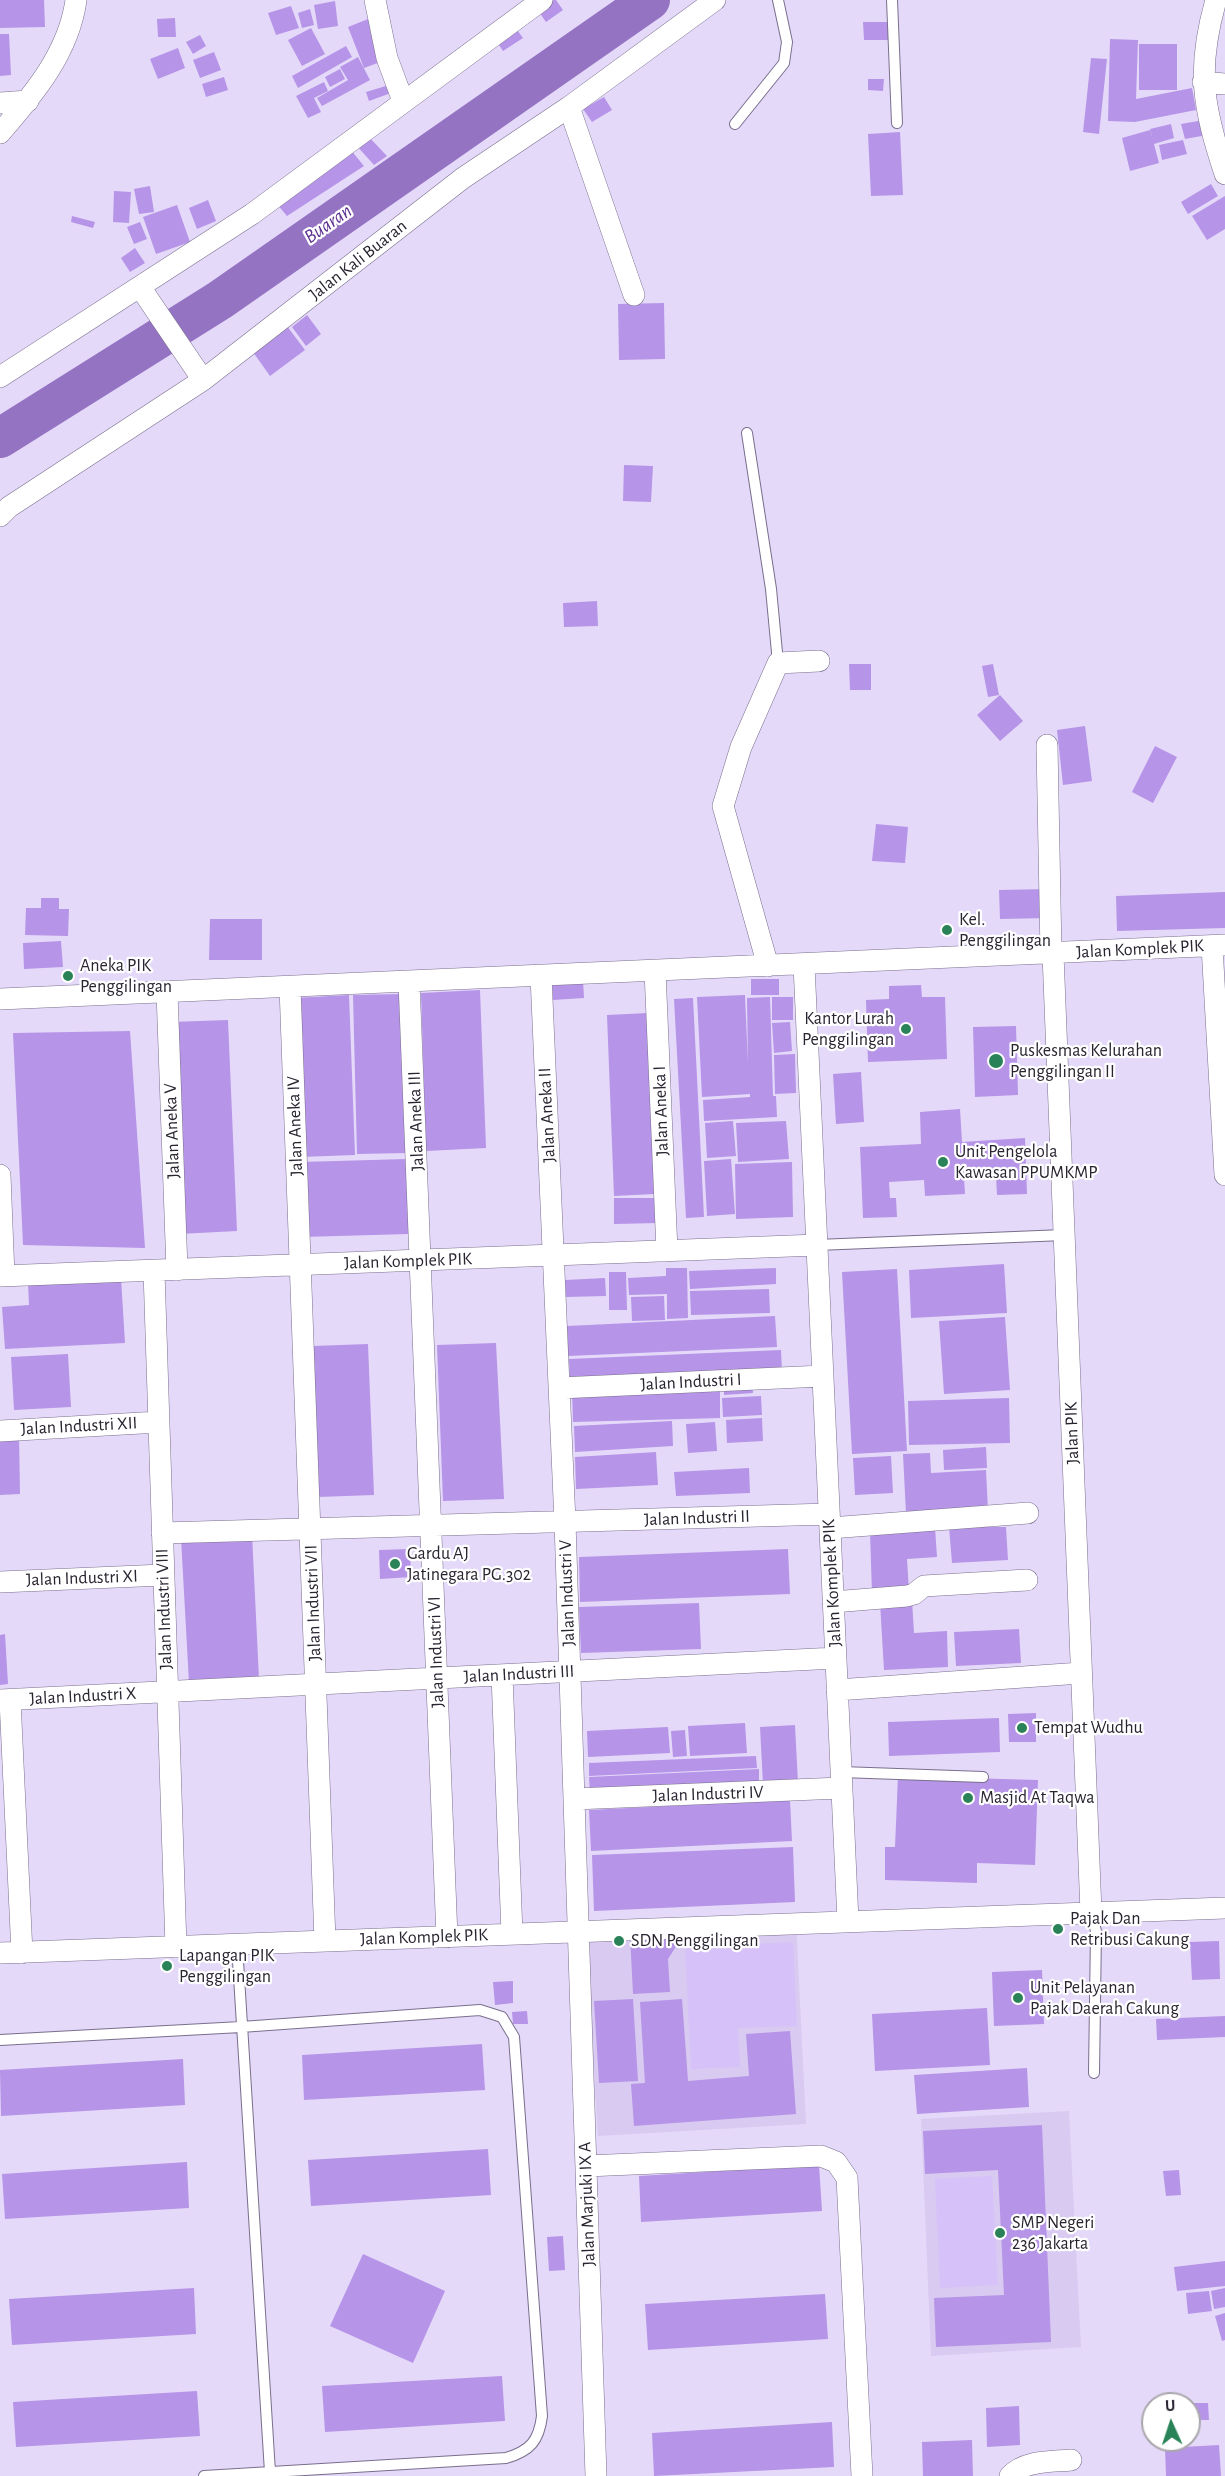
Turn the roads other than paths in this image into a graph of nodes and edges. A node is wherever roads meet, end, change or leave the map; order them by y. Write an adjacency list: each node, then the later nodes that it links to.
1 (76, 0): 10 (street)
2 (375, 0): 11 (street)
3 (542, 0): 11 (street)
4 (715, 0): 13 (street, Jalan Kali Buaran)
5 (778, 0): 15 (lane)
6 (892, 0): 14 (lane)
7 (1216, 0): 8 (street)
8 (1203, 82): 9 (street); 17 (street)
9 (1225, 84)
10 (28, 101): 12 (street); 16 (street)
11 (404, 101): 18 (street)
12 (0, 103)
13 (569, 107): 19 (street); 20 (street, Jalan Kali Buaran)
14 (897, 123)
15 (735, 124)
16 (0, 133)
17 (1225, 174)
18 (143, 292): 20 (street); 21 (street)
19 (634, 295)
20 (199, 374): 23 (street, Jalan Kali Buaran)
21 (0, 377)
22 (747, 433): 25 (lane)
23 (0, 516)
24 (819, 662): 25 (street)
25 (778, 663): 30 (street)
26 (1047, 745): 28 (street, Jalan PIK)
27 (1218, 945): 28 (street, Jalan Komplek PIK); 38 (street)
28 (1052, 954): 29 (street, Jalan Komplek PIK); 39 (street, Jalan PIK)
29 (804, 965): 30 (street, Jalan Komplek PIK); 40 (street, Jalan Komplek PIK)
30 (768, 966): 31 (street, Jalan Komplek PIK)
31 (655, 971): 32 (street, Jalan Komplek PIK); 41 (street, Jalan Aneka I)
32 (540, 976): 33 (street, Jalan Komplek PIK); 42 (street, Jalan Aneka II)
33 (409, 982): 34 (street, Jalan Komplek PIK); 43 (street, Jalan Aneka III)
34 (290, 987): 35 (street, Jalan Komplek PIK); 44 (street, Jalan Aneka IV)
35 (167, 992): 36 (street, Jalan Komplek PIK); 45 (street, Jalan Aneka V)
36 (0, 999)
37 (0, 1174): 47 (street)
38 (1225, 1175)
39 (1064, 1235): 40 (lane); 64 (street, Jalan PIK)
40 (817, 1245): 41 (street, Jalan Komplek PIK); 48 (street, Jalan Komplek PIK)
41 (667, 1251): 42 (street, Jalan Komplek PIK)
42 (554, 1255): 43 (street, Jalan Komplek PIK); 49 (street, Jalan Industri V)
43 (421, 1260): 44 (street, Jalan Komplek PIK); 55 (street, Jalan Industri VI)
44 (300, 1265): 45 (street, Jalan Komplek PIK); 56 (street, Jalan Industri VII)
45 (177, 1270): 46 (street, Jalan Komplek PIK)
46 (154, 1271): 47 (street, Jalan Komplek PIK); 50 (street, Jalan Industri VIII)
47 (2, 1276)
48 (823, 1376): 49 (street, Jalan Industri I); 53 (street, Jalan Komplek PIK)
49 (559, 1388): 54 (street, Jalan Industri V)
50 (159, 1422): 51 (street, Jalan Industri XII); 57 (street, Jalan Industri VIII)
51 (0, 1431)
52 (1028, 1513): 53 (street, Jalan Industri II)
53 (829, 1521): 54 (street, Jalan Industri II); 61 (street, Jalan Komplek PIK)
54 (565, 1522): 55 (street); 63 (street, Jalan Industri V)
55 (431, 1526): 56 (street); 66 (street, Jalan Industri VI)
56 (310, 1529): 57 (street); 67 (street, Jalan Industri VII)
57 (162, 1533): 58 (street, Jalan Industri VIII)
58 (163, 1575): 60 (street, Jalan Industri XI); 69 (street, Jalan Industri VIII)
59 (1027, 1580): 61 (street)
60 (0, 1582)
61 (833, 1602): 62 (street, Jalan Komplek PIK)
62 (836, 1658): 63 (street, Jalan Industri III); 68 (street, Jalan Komplek PIK)
63 (570, 1671): 65 (street, Jalan Industri III); 73 (street, Jalan Industri V)
64 (1081, 1673): 68 (street); 75 (street, Jalan PIK)
65 (502, 1675): 66 (street, Jalan Industri III); 78 (street)
66 (437, 1678): 67 (street, Jalan Industri III); 79 (street, Jalan Industri VI)
67 (316, 1684): 69 (street, Jalan Industri III); 80 (street, Jalan Industri VII)
68 (837, 1690): 72 (street, Jalan Komplek PIK)
69 (167, 1692): 70 (street, Jalan Industri X); 82 (street, Jalan Industri VIII)
70 (5, 1700): 84 (street)
71 (983, 1777): 72 (lane)
72 (841, 1780): 73 (street, Jalan Industri IV); 76 (street, Jalan Komplek PIK)
73 (574, 1799): 77 (street, Jalan Industri V)
74 (1225, 1908): 75 (street, Jalan Komplek PIK)
75 (1090, 1912): 76 (street, Jalan Komplek PIK); 87 (lane)
76 (848, 1921): 77 (street, Jalan Komplek PIK)
77 (578, 1932): 78 (street, Jalan Komplek PIK); 88 (street, Jalan Marjuki IX A)
78 (512, 1934): 79 (street, Jalan Komplek PIK)
79 (447, 1937): 80 (street, Jalan Komplek PIK)
80 (325, 1941): 81 (street, Jalan Komplek PIK)
81 (237, 1945): 82 (street, Jalan Komplek PIK); 85 (lane)
82 (176, 1947): 84 (street, Jalan Komplek PIK)
83 (0, 1953): 84 (street, Jalan Komplek PIK)
84 (22, 1953)
85 (241, 2027): 86 (lane); 90 (lane); 90 (lane)
86 (0, 2040)
87 (1094, 2073)
88 (586, 2166): 92 (street, Jalan Marjuki IX A); 93 (street)
89 (1071, 2460): 94 (street)
90 (270, 2472): 91 (lane)
91 (204, 2476)
92 (596, 2476)
93 (862, 2476)
94 (1010, 2476)

